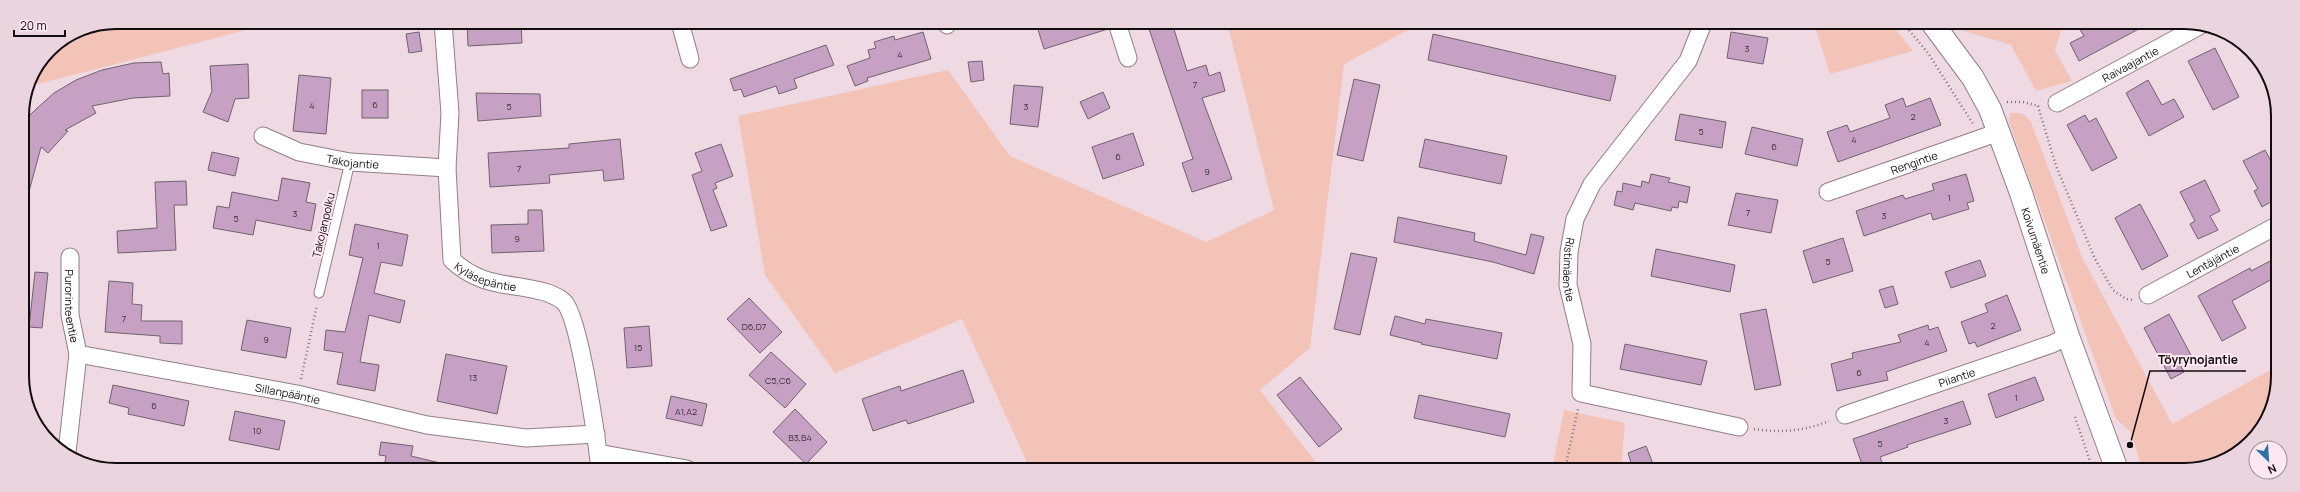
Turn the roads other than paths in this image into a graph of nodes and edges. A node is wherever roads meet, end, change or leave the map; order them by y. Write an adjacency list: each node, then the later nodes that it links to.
1 (444, 29): 13 (street, Kyläsepäntie)
2 (682, 29): 8 (street)
3 (1119, 29): 7 (street)
4 (1701, 29): 22 (street, Ristimäentie)
5 (1937, 29): 10 (street, Koivumäentie)
6 (2193, 29): 9 (street, Raivaajantie)
7 (1128, 58)
8 (690, 59)
9 (2057, 102)
10 (1990, 135): 14 (street, Rengintie); 19 (street, Koivumäentie)
11 (263, 136): 12 (street, Takojantie)
12 (350, 162): 13 (street, Takojantie); 17 (lane, Takojanpolku)
13 (446, 168): 23 (street, Kyläsepäntie)
14 (1828, 192)
15 (2271, 229): 18 (street, Lentäjäntie)
16 (70, 257): 20 (street, Purorinteentie)
17 (319, 293)
18 (2148, 295)
19 (2068, 336): 21 (street, Piiantie); 27 (street, Koivumäentie)
20 (78, 354): 23 (street, Sillanpääntie); 24 (street)
21 (1845, 415)
22 (1739, 427)
23 (596, 434): 25 (street, Kyläsepäntie)
24 (67, 448)
25 (599, 461): 26 (street)
26 (621, 463)
27 (2114, 463)

